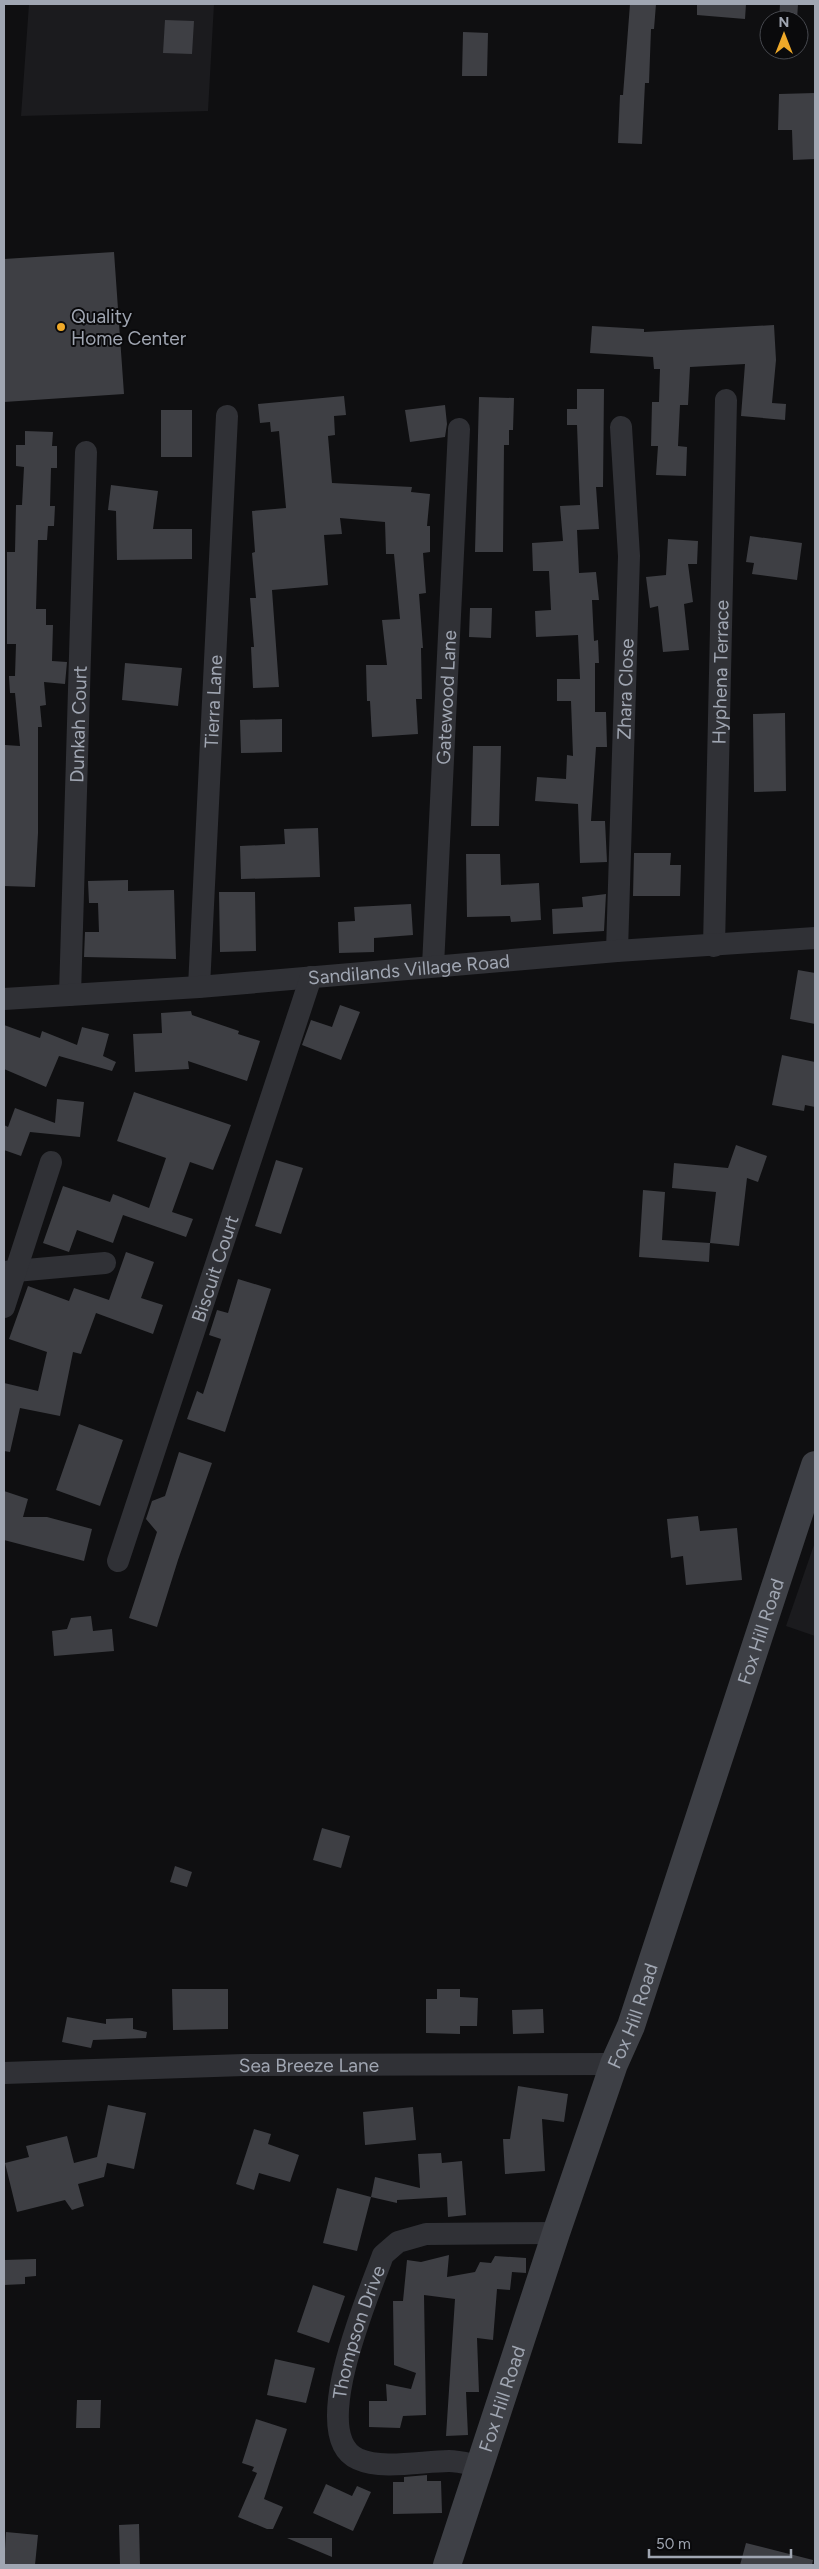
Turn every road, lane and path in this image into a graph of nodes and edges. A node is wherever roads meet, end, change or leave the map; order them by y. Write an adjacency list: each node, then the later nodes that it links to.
1 (726, 400): 7 (street, Hyphena Terrace)
2 (226, 416): 11 (street, Tierra Lane)
3 (621, 427): 8 (street, Zhara Close)
4 (459, 430): 9 (street, Gatewood Lane)
5 (86, 452): 12 (street, Dunkah Court)
6 (815, 938): 7 (street, Sandilands Village Road)
7 (714, 946): 8 (street, Sandilands Village Road)
8 (617, 951): 9 (street, Sandilands Village Road)
9 (433, 966): 10 (street, Sandilands Village Road)
10 (311, 977): 11 (street, Sandilands Village Road); 19 (street, Biscuit Court)
11 (199, 987): 12 (street, Sandilands Village Road)
12 (70, 995): 13 (street, Sandilands Village Road)
13 (4, 999)
14 (51, 1162): 16 (street)
15 (105, 1263): 16 (street)
16 (10, 1272): 17 (street)
17 (4, 1307)
18 (815, 1465): 20 (main road, Fox Hill Road)
19 (118, 1561)
20 (614, 2064): 21 (street, Sea Breeze Lane); 22 (main road, Fox Hill Road)
21 (4, 2073)
22 (556, 2233): 23 (main road, Fox Hill Road); 23 (street, Thompson Drive)
23 (479, 2466): 24 (main road, Fox Hill Road)
24 (446, 2565)

